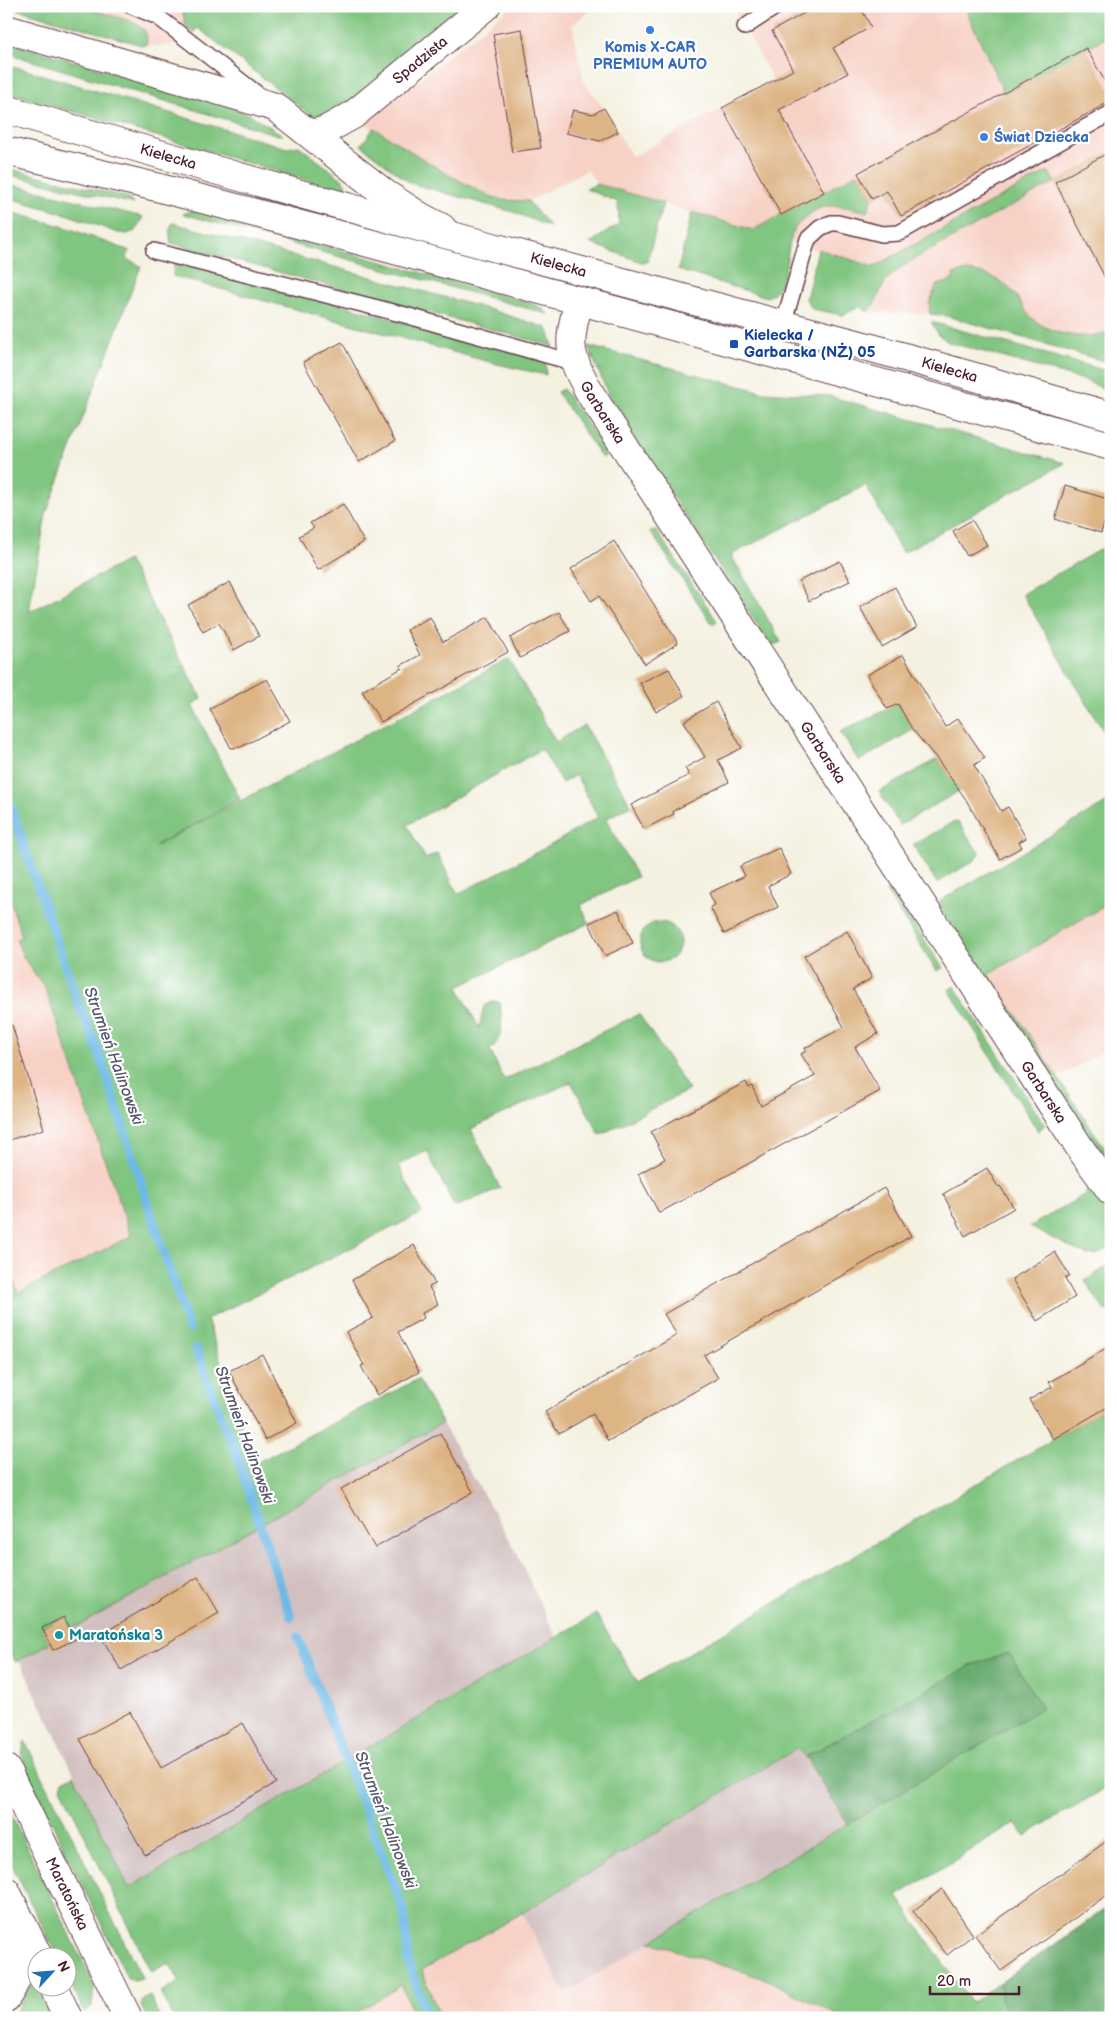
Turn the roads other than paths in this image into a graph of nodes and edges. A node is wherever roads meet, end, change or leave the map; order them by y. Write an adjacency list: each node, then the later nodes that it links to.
1 (132, 6): 5 (lane)
2 (158, 6): 5 (lane)
3 (486, 6): 11 (main road, Spadzista)
4 (777, 6): 6 (lane)
5 (168, 24): 8 (lane)
6 (745, 27)
7 (6, 29): 8 (main road)
8 (275, 107): 12 (main road)
9 (6, 110): 15 (main road, Kielecka)
10 (1111, 113): 18 (lane)
11 (353, 115): 12 (main road, Spadzista); 14 (main road, Spadzista)
12 (310, 134): 14 (main road)
13 (6, 151): 17 (main road, Kielecka)
14 (341, 159): 15 (main road)
15 (462, 238): 18 (main road, Kielecka)
16 (154, 251): 19 (lane)
17 (580, 301): 19 (main road, Garbarska); 21 (main road, Kielecka)
18 (783, 325): 20 (main road, Kielecka)
19 (575, 363): 22 (main road, Garbarska)
20 (1111, 416)
21 (1111, 446)
22 (1111, 1191)
23 (6, 1769): 29 (main road, Maratońska)
24 (6, 1891): 25 (main road)
25 (22, 1923): 26 (main road); 28 (main road)
26 (33, 1946)
27 (58, 1996): 30 (main road)
28 (6, 1998)
29 (125, 2017)
30 (68, 2018)

